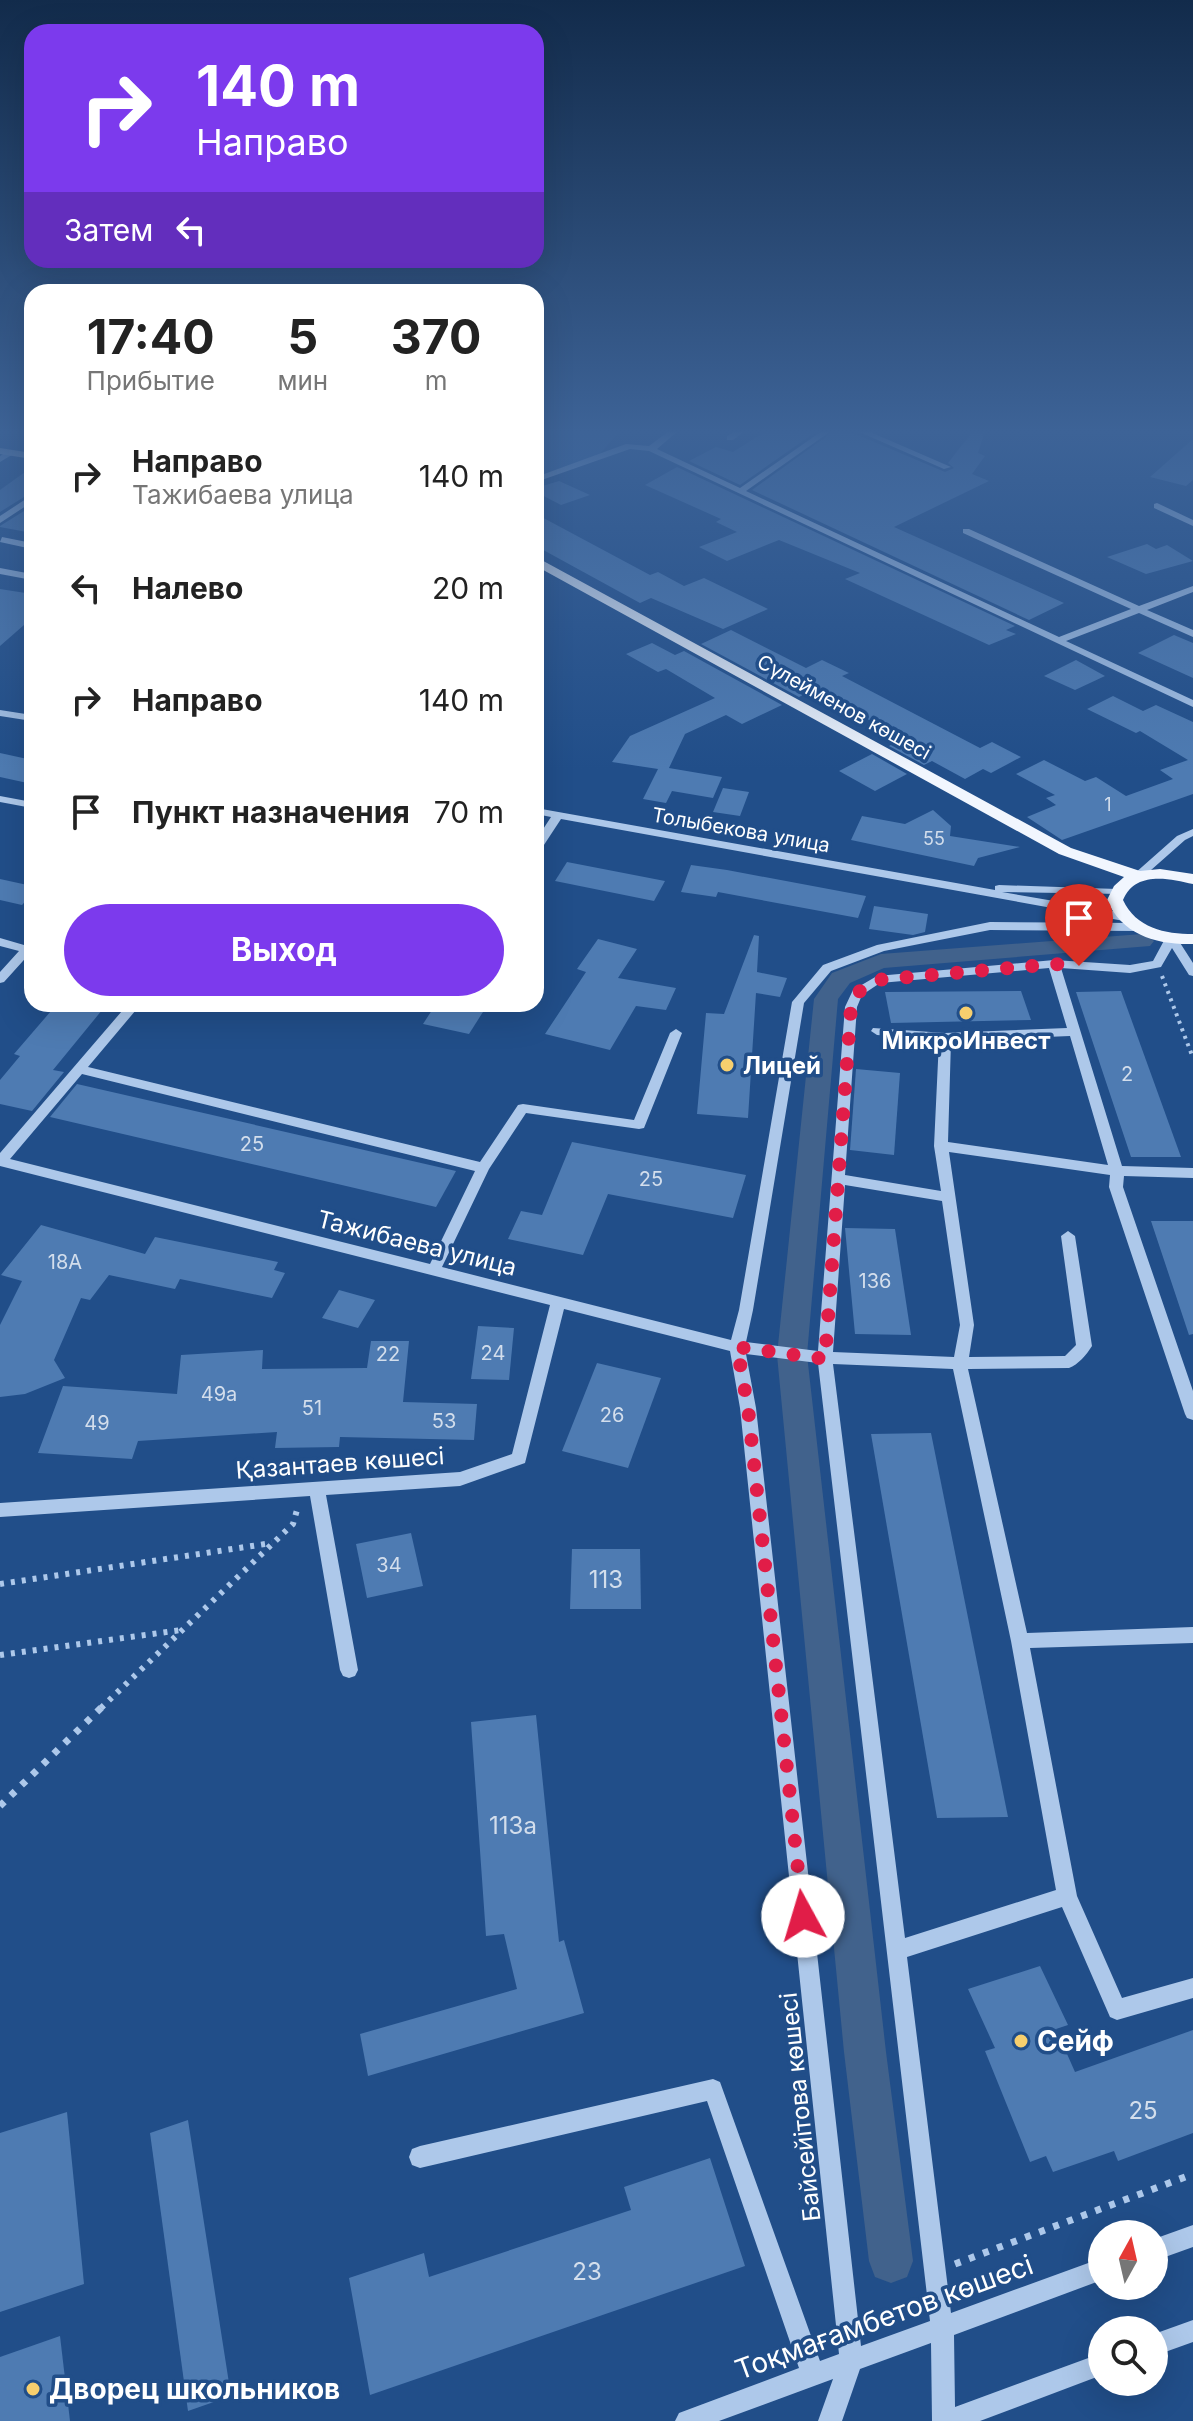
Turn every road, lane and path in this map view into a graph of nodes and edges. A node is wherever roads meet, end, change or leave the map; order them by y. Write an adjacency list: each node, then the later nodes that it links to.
1 (851, 544): 9 (street)
2 (994, 544): 7 (street)
3 (544, 565): 19 (main road, Сүлейменов көшесі)
4 (0, 571): 5 (street)
5 (24, 576)
6 (1193, 589): 7 (street)
7 (1138, 610): 8 (street); 9 (street)
8 (1193, 634)
9 (1062, 639): 10 (street)
10 (1193, 704)
11 (0, 713): 12 (street)
12 (24, 717)
13 (0, 799): 14 (street)
14 (24, 804)
15 (544, 812): 16 (street, Толыбекова улица)
16 (558, 815): 18 (street); 21 (street, Толыбекова улица)
17 (1193, 832): 19 (street)
18 (544, 837)
19 (1138, 876): 20 (main road, Сүлейменов көшесі); 22 (main road)
20 (1193, 879)
21 (939, 885): 22 (street); 23 (street)
22 (1117, 892): 23 (main road)
23 (1131, 922): 24 (main road); 50 (street, Байсейітова көшесі)
24 (1171, 938): 25 (main road); 30 (street); 31 (street)
25 (1193, 939)
26 (0, 942): 27 (street)
27 (24, 946)
28 (24, 953): 32 (street)
29 (1054, 964): 30 (street); 35 (street); 45 (street)
30 (1157, 964): 38 (path)
31 (1193, 972)
32 (0, 979)
33 (128, 1012): 39 (street)
34 (877, 1031): 37 (street)
35 (1075, 1032): 37 (street); 43 (street)
36 (676, 1033): 42 (street)
37 (945, 1037): 40 (street)
38 (1193, 1058)
39 (79, 1069): 41 (street); 42 (street)
40 (941, 1146): 43 (street); 46 (street)
41 (0, 1161): 48 (street, Тажибаева улица)
42 (483, 1168): 48 (street)
43 (1117, 1171): 44 (street); 53 (street)
44 (1193, 1173)
45 (838, 1179): 46 (street); 51 (street)
46 (949, 1197): 52 (street)
47 (1068, 1236): 52 (street, Тажибаева улица)
48 (434, 1270): 49 (street, Тажибаева улица)
49 (558, 1302): 50 (street, Тажибаева улица); 54 (street, Қазантаев көшесі)
50 (737, 1347): 51 (street, Тажибаева улица); 76 (street, Байсейітова көшесі)
51 (825, 1359): 52 (street, Тажибаева улица); 65 (street)
52 (960, 1365): 60 (street)
53 (1193, 1414)
54 (310, 1489): 55 (street, Қазантаев көшесі); 56 (path); 62 (street)
55 (0, 1510)
56 (273, 1543): 57 (path); 58 (path)
57 (0, 1584)
58 (183, 1630): 61 (path); 63 (path)
59 (1193, 1635): 60 (street)
60 (1020, 1641): 64 (street)
61 (0, 1655)
62 (349, 1670)
63 (0, 1806)
64 (1067, 1896): 65 (street); 66 (street)
65 (896, 1951): 71 (street)
66 (1193, 1988)
67 (420, 2157): 78 (street)
68 (1193, 2174): 71 (path)
69 (1193, 2236): 70 (street)
70 (1168, 2245)
71 (935, 2272): 73 (street)
72 (1088, 2274): 73 (street, Тоқмағамбетов көшесі)
73 (942, 2328): 76 (street, Тоқмағамбетов көшесі); 81 (street)
74 (1193, 2331): 75 (street)
75 (1168, 2340)
76 (851, 2361): 78 (street, Тоқмағамбетов көшесі); 80 (street, Байсейітова көшесі)
77 (1088, 2369): 81 (street)
78 (813, 2375): 79 (street, Тоқмағамбетов көшесі)
79 (687, 2421)
80 (830, 2421)
81 (946, 2421)

